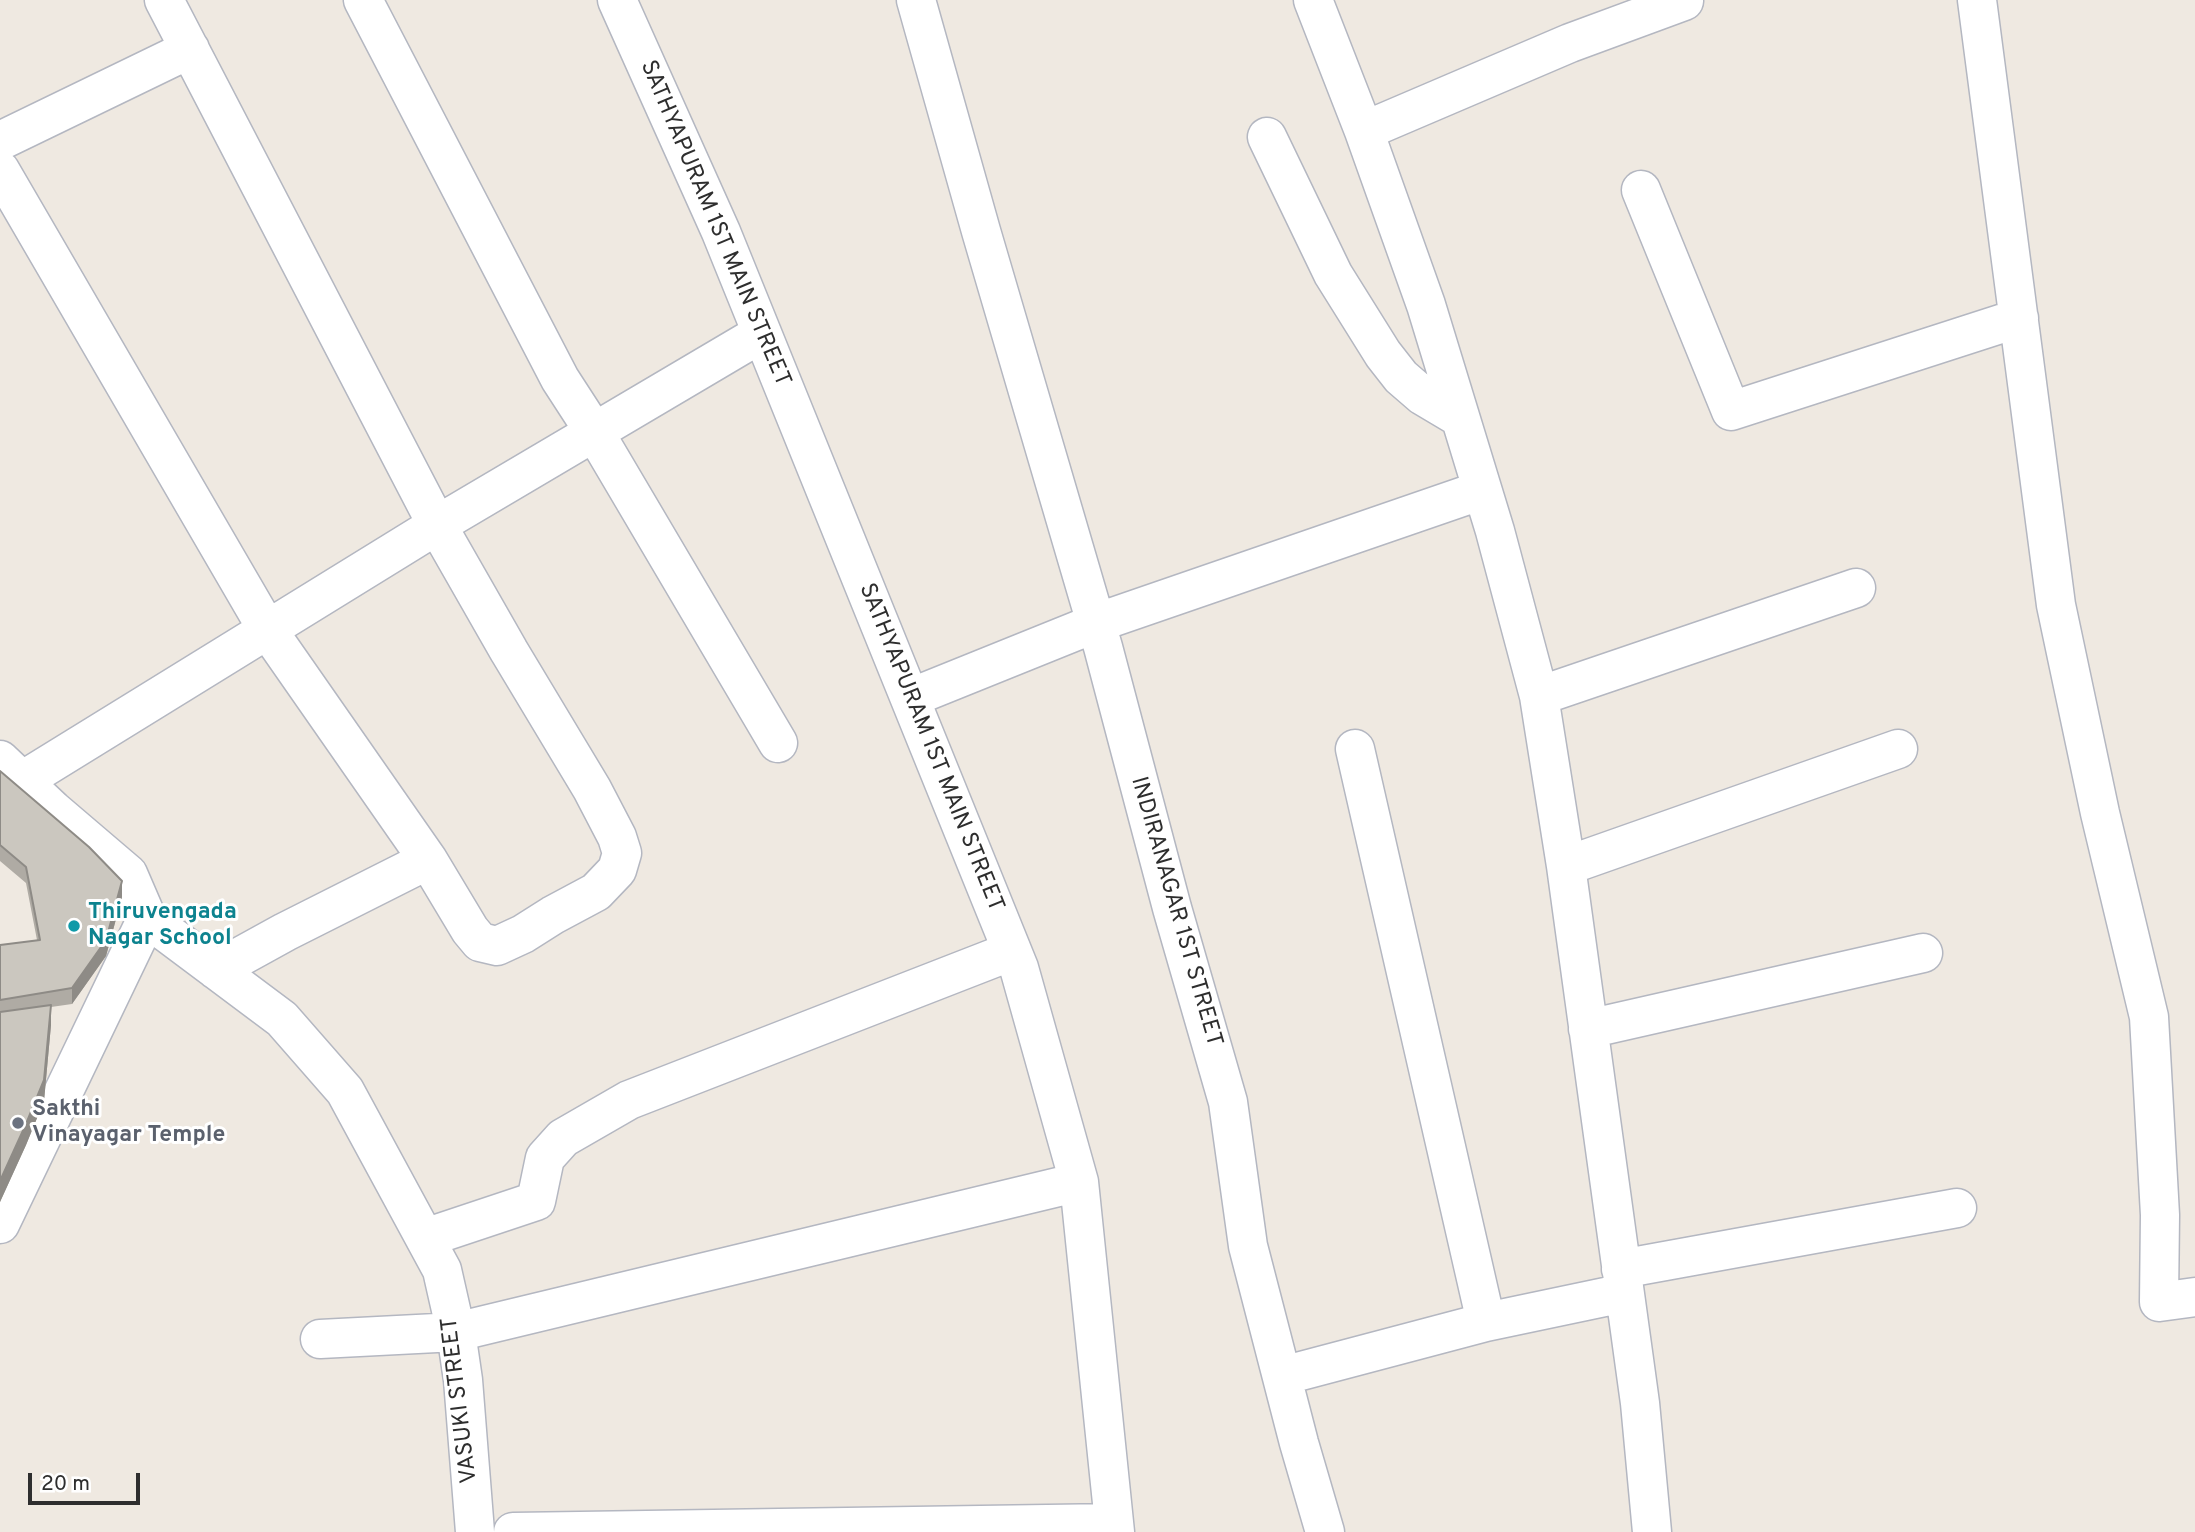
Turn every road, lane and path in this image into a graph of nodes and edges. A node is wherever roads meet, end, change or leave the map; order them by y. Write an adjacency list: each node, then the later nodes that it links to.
1 (164, 0): 8 (street)
2 (363, 0): 17 (street)
3 (617, 0): 15 (street, SATHYAPURAM 1ST MAIN STREET)
4 (916, 0): 21 (street, INDIRANAGAR 1ST STREET)
5 (1313, 0): 9 (street)
6 (1977, 0): 14 (street)
7 (1684, 1): 9 (street)
8 (190, 49): 11 (street); 19 (street)
9 (1364, 131): 16 (street)
10 (1267, 136): 16 (street)
11 (0, 141)
12 (0, 170): 22 (street)
13 (1641, 190): 14 (street)
14 (2019, 318): 41 (street)
15 (762, 333): 17 (street); 24 (street, SATHYAPURAM 1ST MAIN STREET)
16 (1460, 418): 18 (street)
17 (595, 433): 19 (street); 25 (street)
18 (1482, 490): 21 (street); 23 (street)
19 (437, 525): 22 (street); 29 (street)
20 (1856, 589): 23 (street)
21 (1096, 623): 24 (street); 45 (street, INDIRANAGAR 1ST STREET)
22 (267, 629): 28 (street); 29 (street)
23 (1539, 696): 30 (street)
24 (910, 698): 32 (street, SATHYAPURAM 1ST MAIN STREET)
25 (778, 743)
26 (1355, 749): 42 (street)
27 (1898, 749): 30 (street)
28 (11, 770): 31 (street)
29 (428, 860): 34 (street)
30 (1566, 866): 35 (street)
31 (147, 918): 34 (street, VASUKI STREET); 38 (street)
32 (1012, 951): 36 (street, SATHYAPURAM 1ST MAIN STREET); 39 (street)
33 (1923, 953): 35 (street)
34 (216, 970): 39 (street, VASUKI STREET)
35 (1588, 1029): 40 (street)
36 (1079, 1182): 43 (street); 46 (street, SATHYAPURAM 1ST MAIN STREET)
37 (1957, 1208): 40 (street)
38 (0, 1224)
39 (433, 1254): 43 (street, VASUKI STREET)
40 (1623, 1281): 42 (street); 50 (street)
41 (2195, 1297)
42 (1486, 1322): 45 (street)
43 (456, 1332): 44 (street); 47 (street, VASUKI STREET)
44 (320, 1339)
45 (1282, 1376): 49 (street, INDIRANAGAR 1ST STREET)
46 (1115, 1528): 48 (street)
47 (475, 1532)
48 (513, 1532)
49 (1325, 1532)
50 (1652, 1532)

